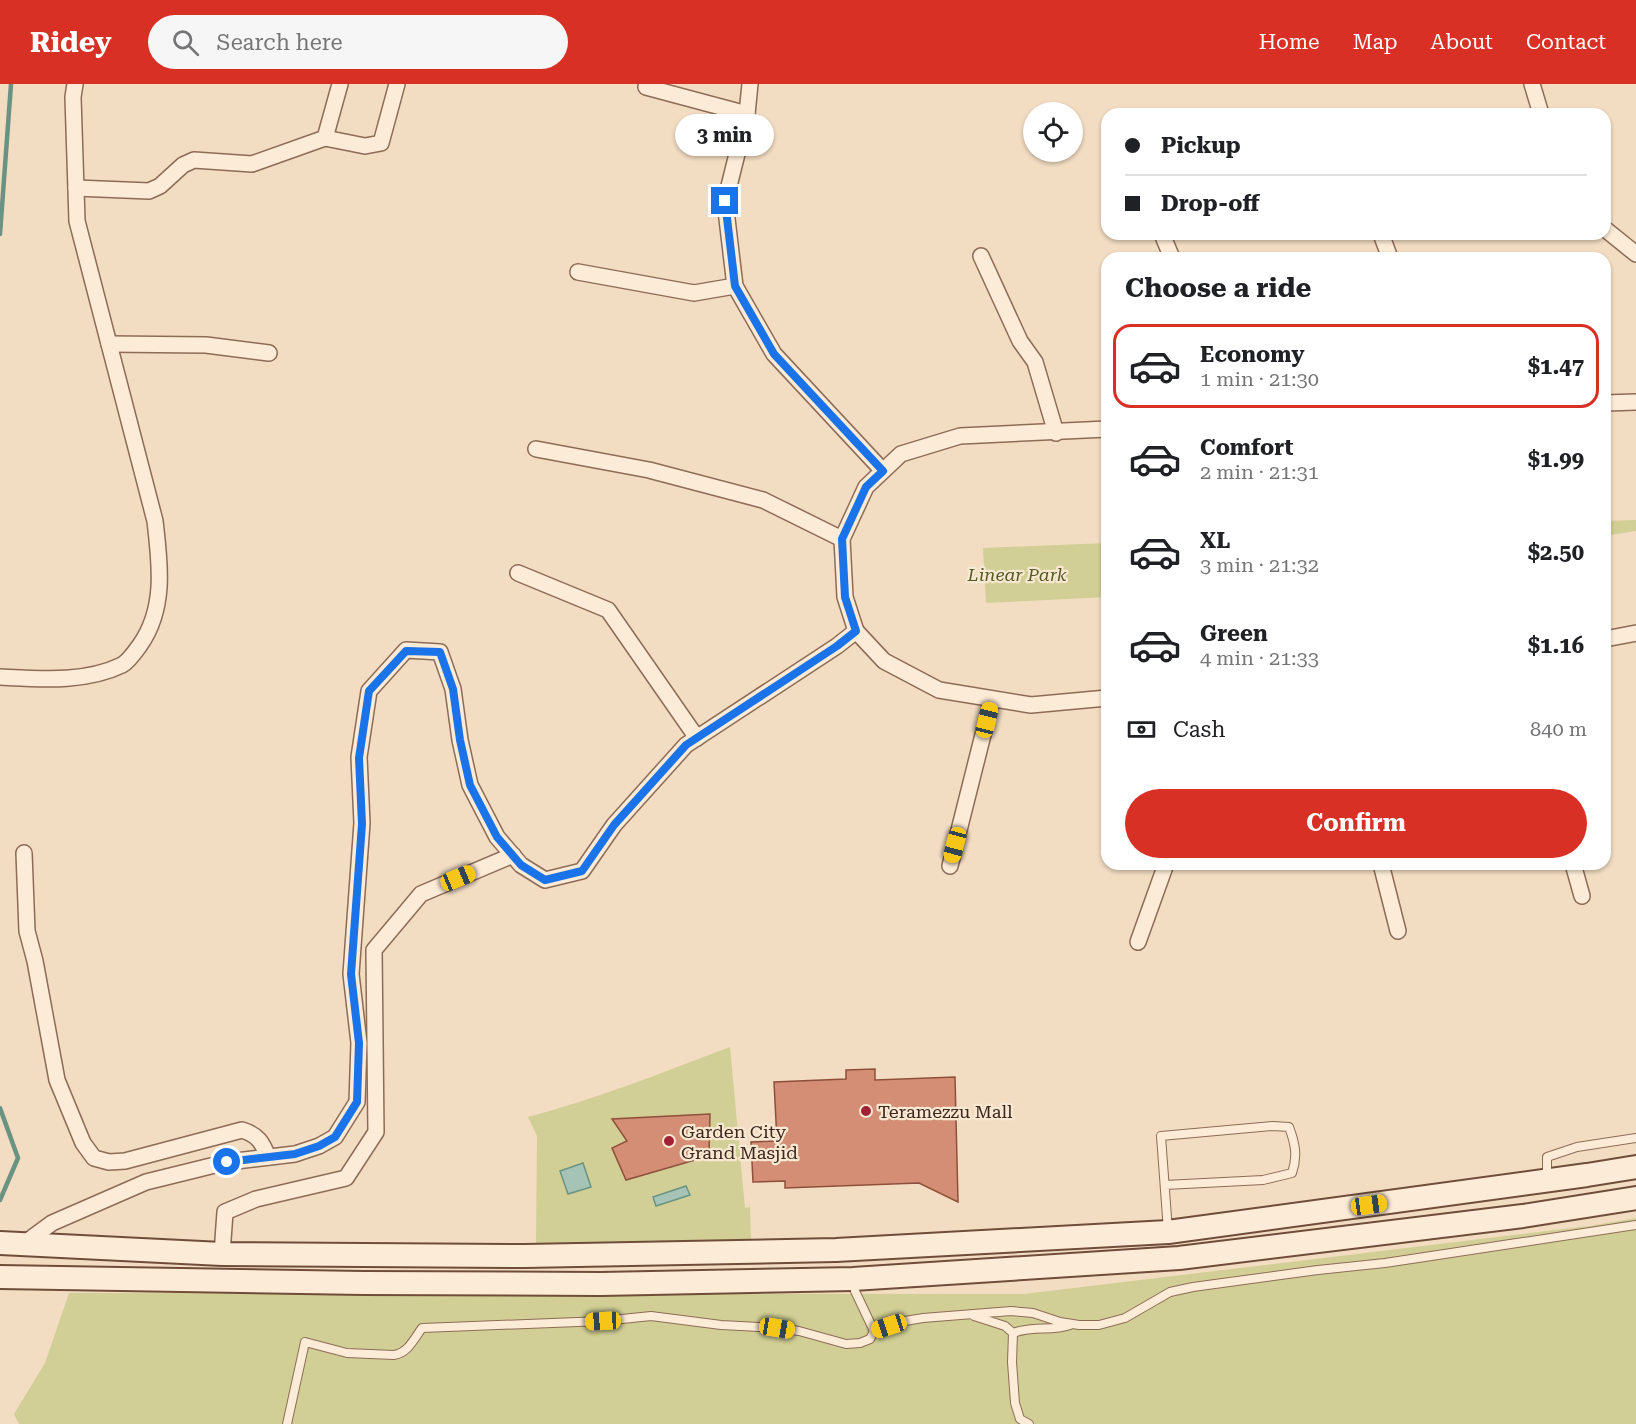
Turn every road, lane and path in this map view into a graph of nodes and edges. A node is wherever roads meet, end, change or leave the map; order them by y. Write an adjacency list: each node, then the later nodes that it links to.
1 (75, 84): 10 (street)
2 (340, 84): 9 (street)
3 (397, 84): 9 (street)
4 (750, 84): 8 (street)
5 (1532, 84): 7 (street)
6 (646, 87): 8 (street)
7 (1539, 108)
8 (747, 114): 15 (street)
9 (325, 138): 10 (street)
10 (76, 188): 16 (street)
11 (1611, 234): 12 (street)
12 (1636, 254)
13 (981, 256): 21 (street)
14 (578, 272): 15 (street)
15 (735, 286): 23 (street)
16 (109, 344): 17 (street); 29 (street)
17 (269, 353)
18 (1636, 402): 19 (street)
19 (1611, 403)
20 (1101, 429): 21 (street)
21 (1056, 433): 23 (street)
22 (536, 449): 24 (street)
23 (883, 471): 24 (street)
24 (842, 539): 26 (street)
25 (518, 573): 32 (street)
26 (856, 631): 30 (street); 32 (street)
27 (1636, 633): 28 (street)
28 (1611, 638)
29 (0, 677)
30 (992, 699): 31 (street); 35 (street)
31 (1101, 699)
32 (697, 738): 34 (street)
33 (24, 853): 43 (street)
34 (513, 855): 43 (street); 54 (street)
35 (950, 866)
36 (1164, 870): 41 (street)
37 (1383, 870): 40 (street)
38 (1575, 870): 39 (street)
39 (1582, 896)
40 (1398, 931)
41 (1138, 942)
42 (1636, 1138): 45 (lane)
43 (268, 1157): 52 (street)
44 (1636, 1167): 45 (street)
45 (1547, 1181): 48 (street)
46 (1165, 1185): 46 (lane); 50 (lane)
47 (1636, 1198): 53 (street)
48 (1280, 1218): 50 (street); 53 (street)
49 (1636, 1225): 58 (lane)
50 (1168, 1232): 54 (street)
51 (0, 1243): 52 (street)
52 (25, 1243): 54 (street)
53 (1285, 1245): 56 (street)
54 (222, 1254)
55 (0, 1277): 56 (street)
56 (854, 1279): 59 (lane)
57 (974, 1316): 58 (lane); 59 (lane); 60 (lane)
58 (1072, 1324): 60 (lane)
59 (874, 1331): 61 (lane)
60 (1013, 1333): 62 (lane)
61 (287, 1424)
62 (1029, 1424)

